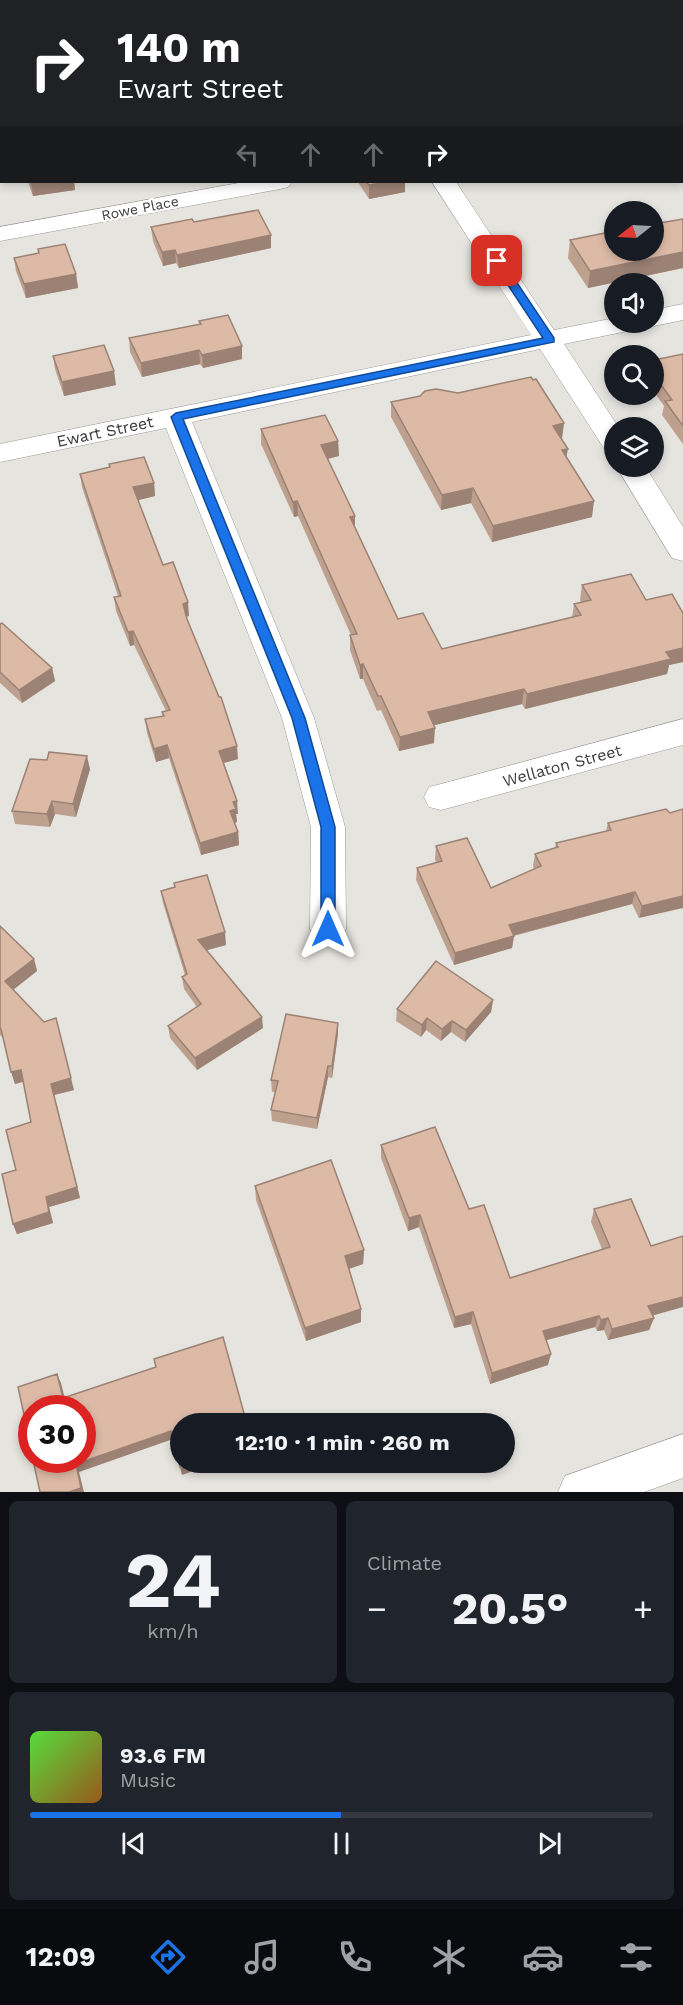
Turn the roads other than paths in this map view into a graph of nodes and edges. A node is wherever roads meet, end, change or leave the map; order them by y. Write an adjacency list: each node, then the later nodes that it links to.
1 (275, 183): 3 (street, Rowe Place)
2 (445, 183): 7 (street)
3 (0, 234)
4 (683, 312): 5 (street)
5 (664, 316)
6 (604, 328): 7 (street, Ewart Street)
7 (550, 340): 8 (street, Ewart Street); 9 (street)
8 (176, 417): 10 (street, Ewart Street); 15 (street)
9 (604, 426)
10 (0, 453)
11 (637, 477): 12 (street)
12 (683, 551)
13 (683, 732): 14 (street, Wellaton Street)
14 (441, 797)
15 (328, 929)
16 (683, 1456): 17 (street)
17 (581, 1492)

